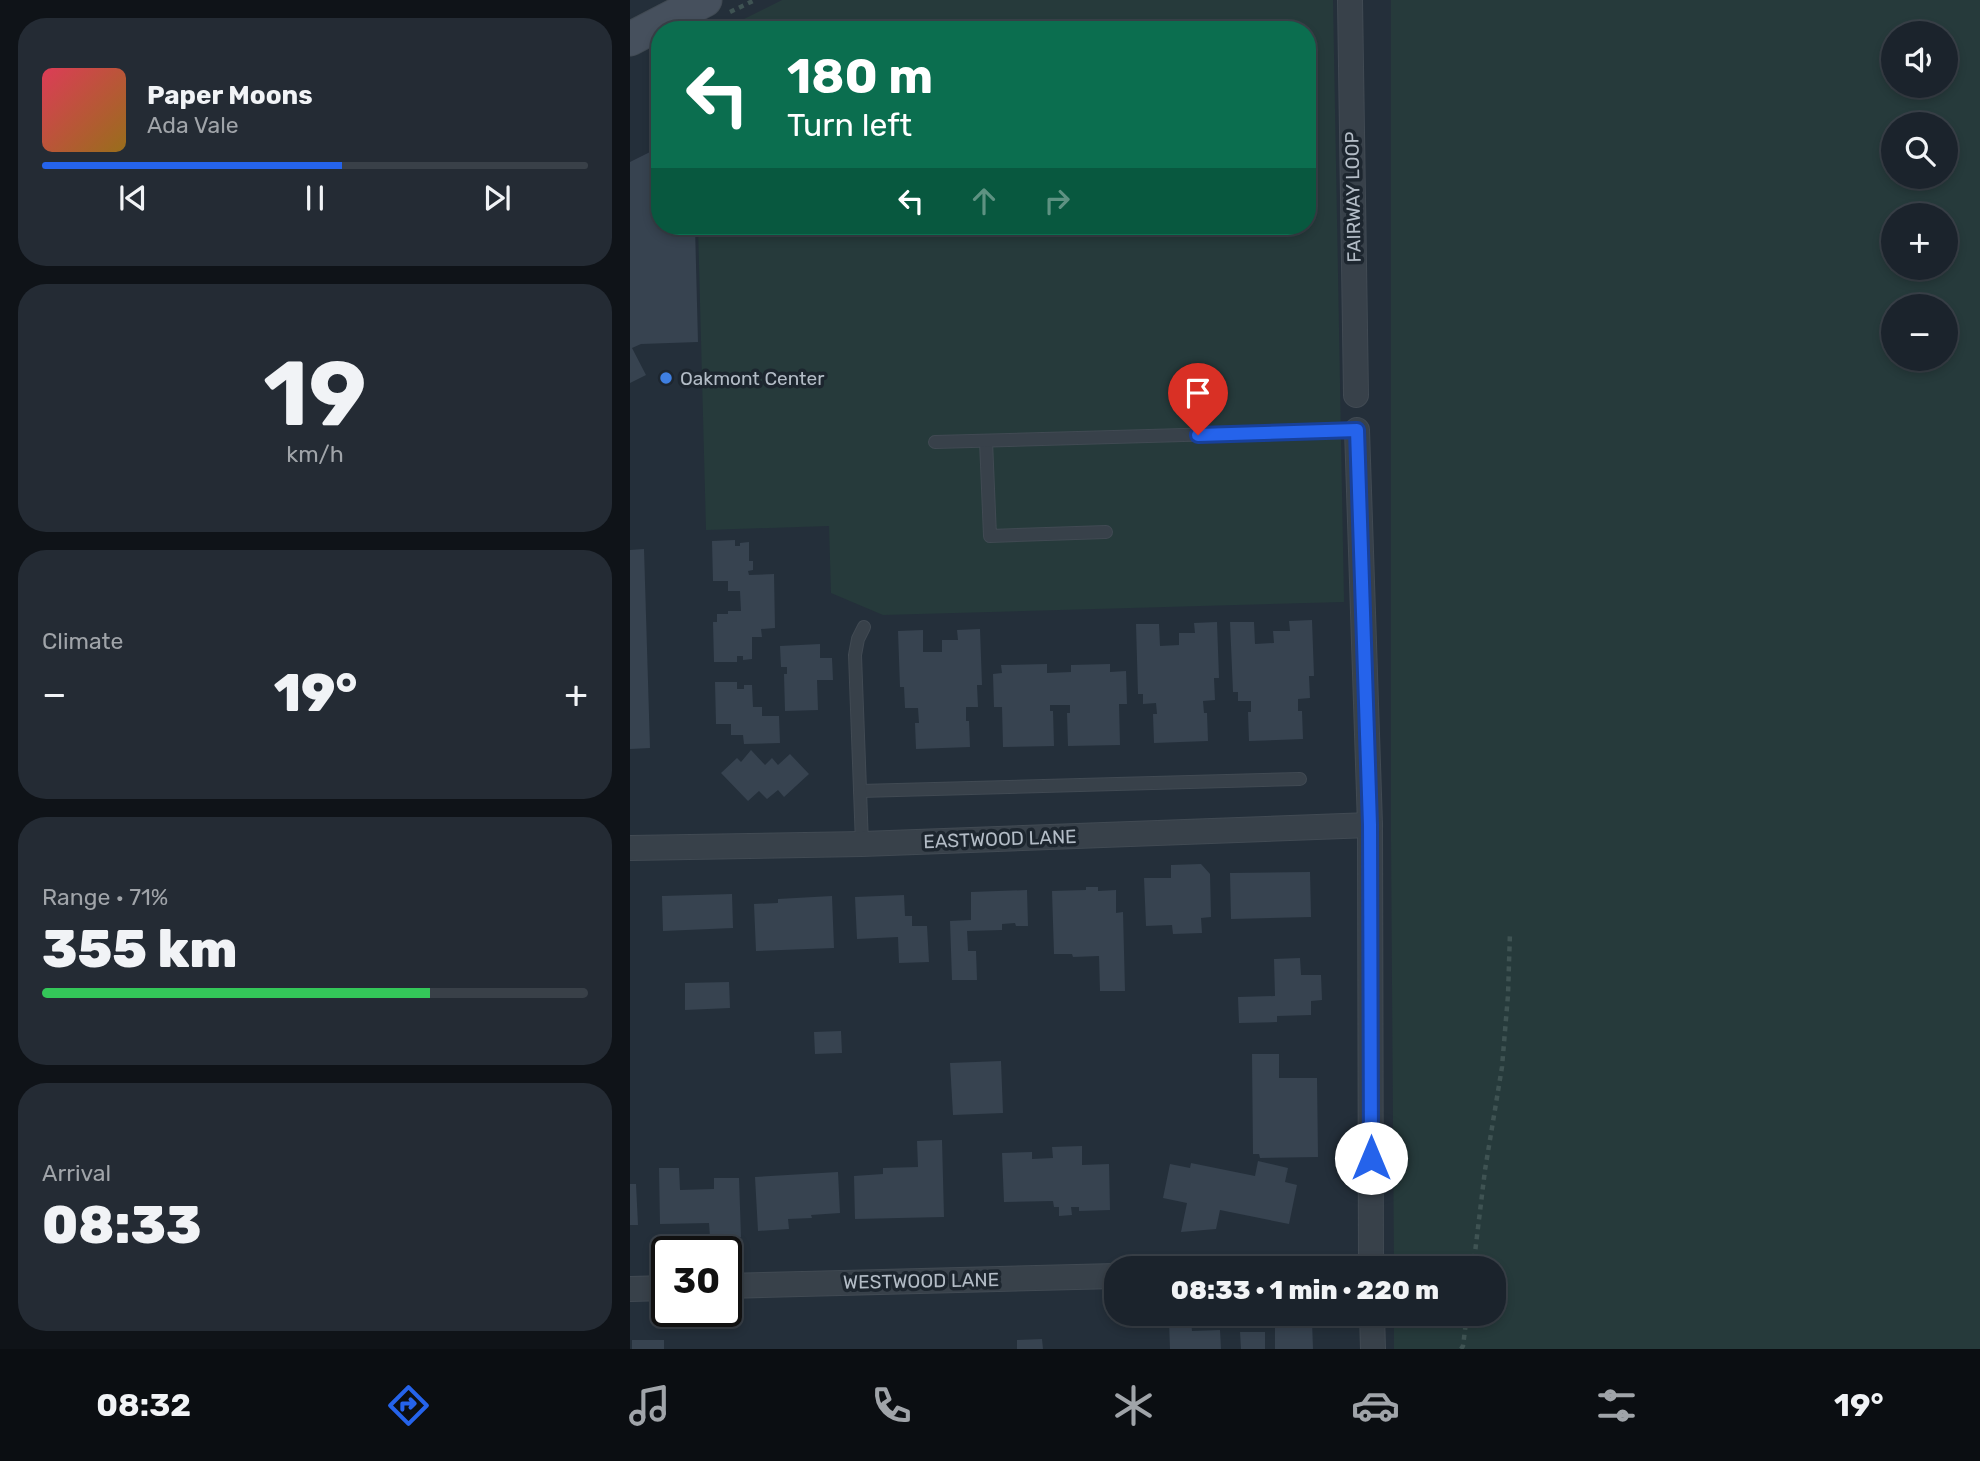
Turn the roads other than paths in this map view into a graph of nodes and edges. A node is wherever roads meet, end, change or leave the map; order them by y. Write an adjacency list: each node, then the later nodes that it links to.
1 (705, 0): 3 (main road)
2 (1349, 0): 6 (street, FAIRWAY LOOP)
3 (664, 21)
4 (651, 27): 5 (main road)
5 (630, 38)
6 (1356, 395)
7 (1357, 430): 8 (lane); 14 (street)
8 (986, 441): 9 (lane); 10 (lane)
9 (934, 442)
10 (1106, 532)
11 (864, 627): 13 (lane)
12 (1300, 779): 13 (lane)
13 (860, 791): 15 (lane)
14 (1370, 825): 15 (street, EASTWOOD LANE); 17 (street)
15 (862, 844): 16 (street, EASTWOOD LANE)
16 (630, 848)
17 (1371, 1256)
18 (1104, 1276): 19 (street, WESTWOOD LANE)
19 (742, 1286)
20 (651, 1288): 21 (street)
21 (630, 1289)
22 (1372, 1326): 23 (street)
23 (1373, 1349)

